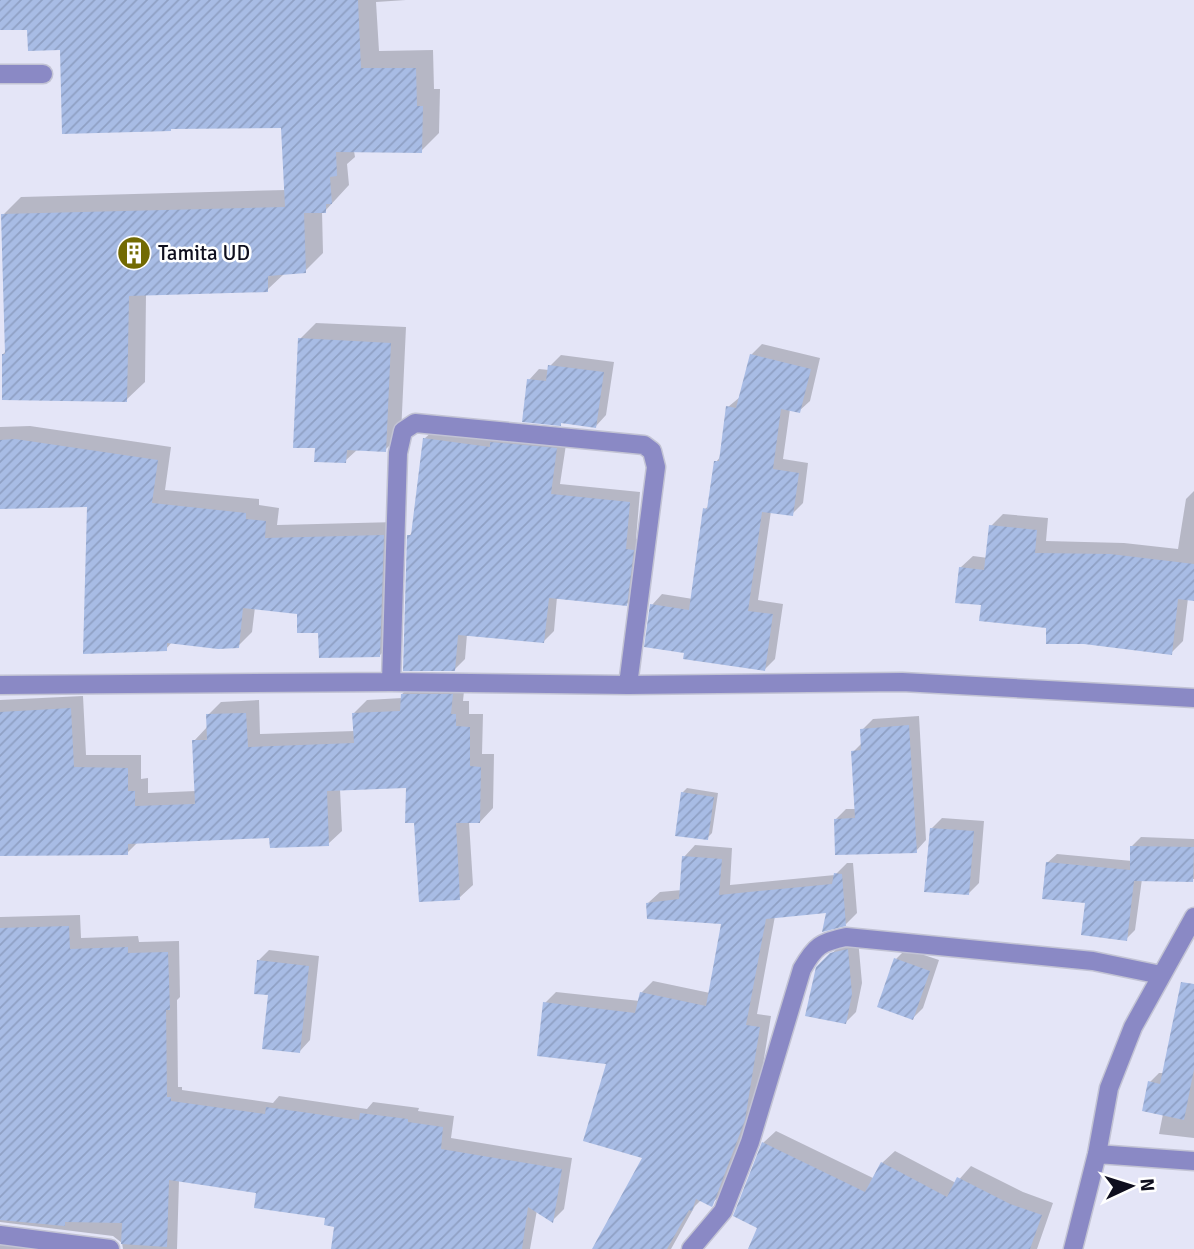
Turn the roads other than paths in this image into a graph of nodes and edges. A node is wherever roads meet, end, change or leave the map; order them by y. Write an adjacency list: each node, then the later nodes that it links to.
1 (0, 74): 2 (street)
2 (43, 74)
3 (391, 682): 4 (street); 5 (street); 5 (street)
4 (0, 685)
5 (628, 685): 6 (street)
6 (1194, 698)
7 (1194, 917): 8 (street)
8 (1161, 975): 9 (street); 12 (street)
9 (1097, 1154): 10 (street); 14 (street)
10 (1194, 1161)
11 (0, 1235): 13 (street)
12 (695, 1248)
13 (110, 1249)
14 (1073, 1249)

